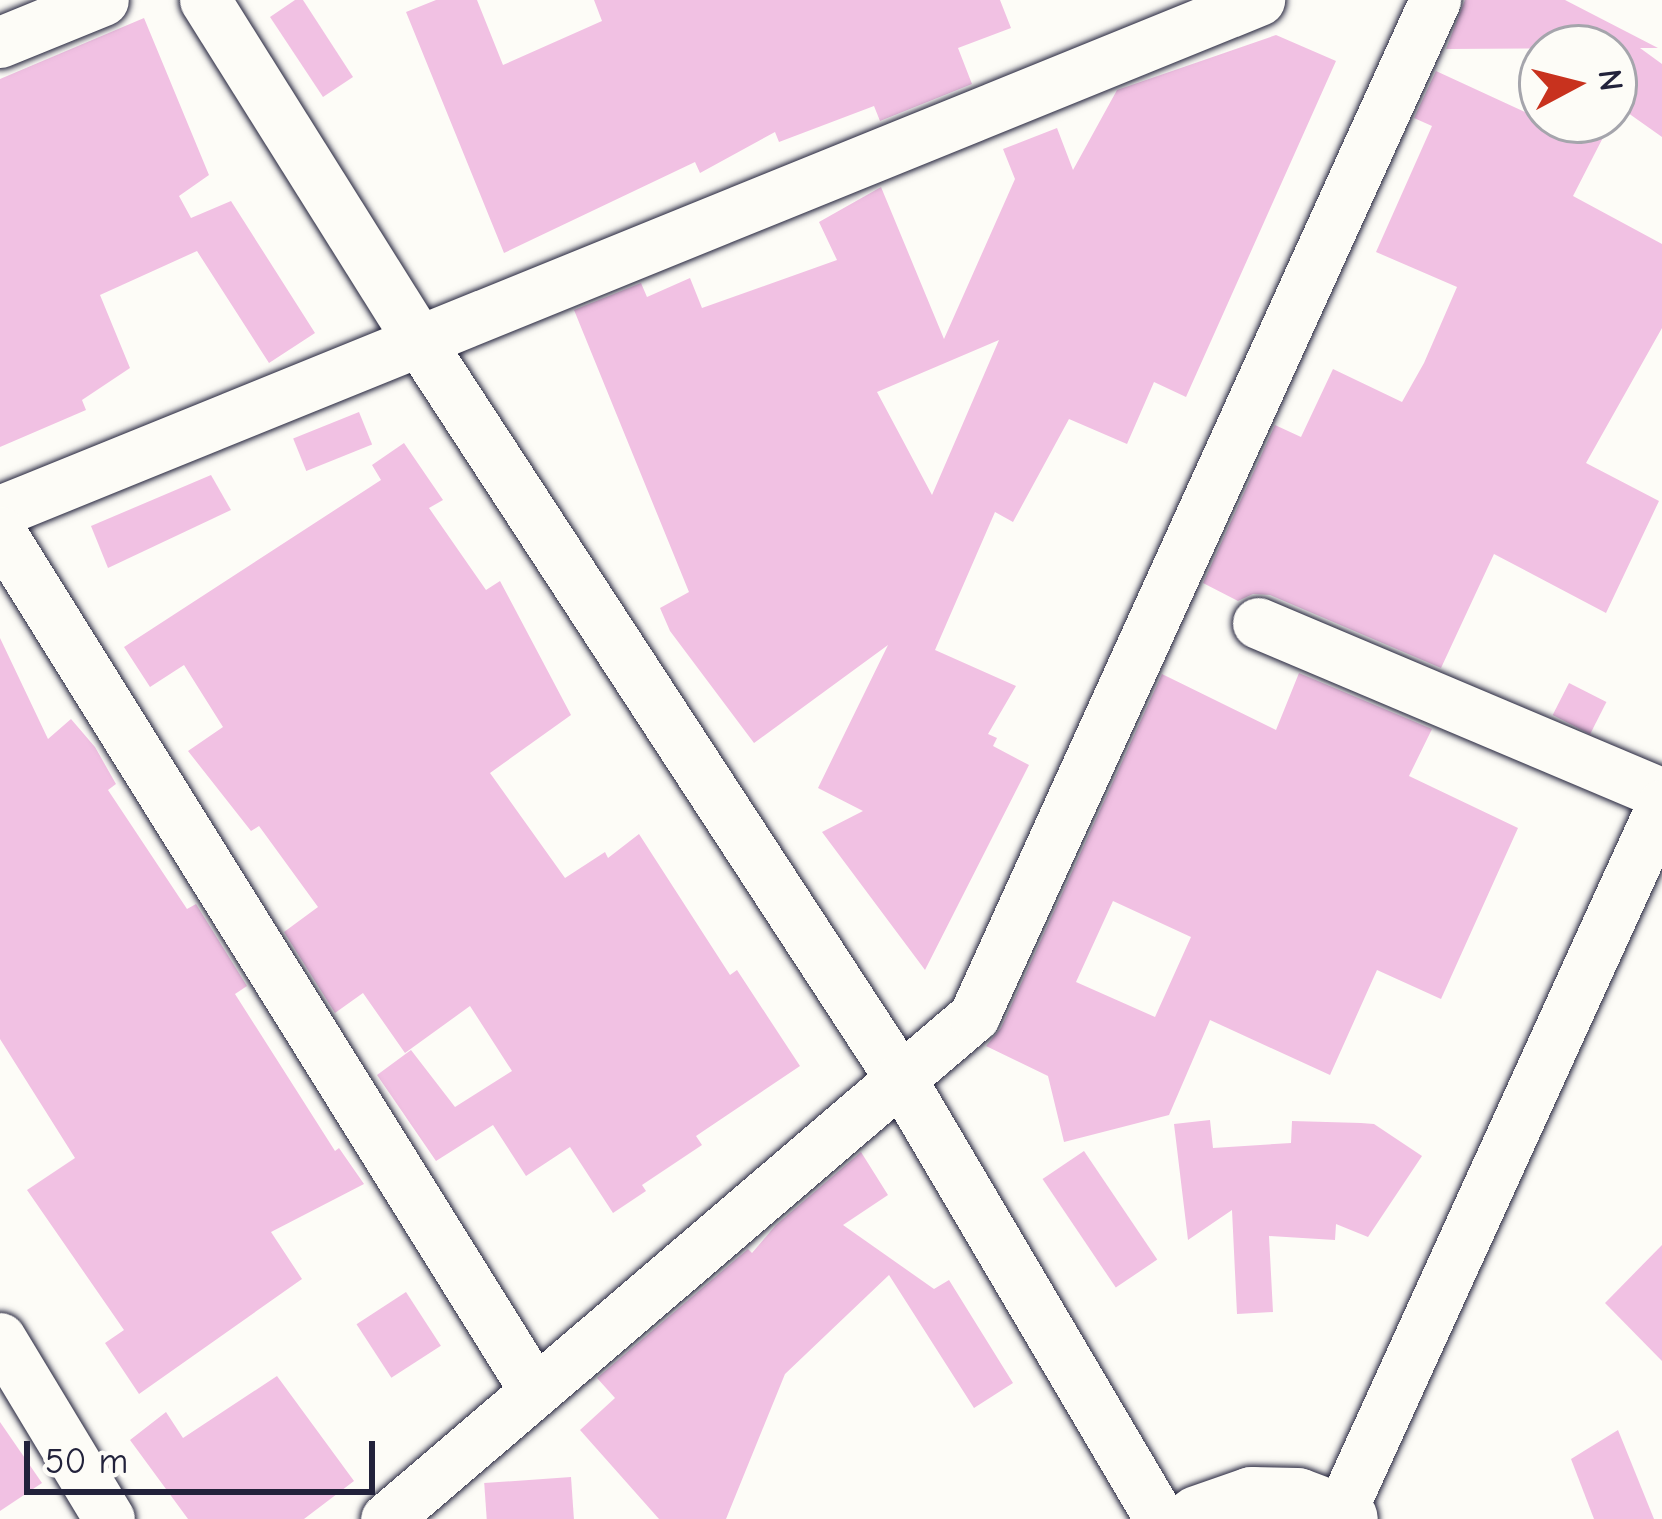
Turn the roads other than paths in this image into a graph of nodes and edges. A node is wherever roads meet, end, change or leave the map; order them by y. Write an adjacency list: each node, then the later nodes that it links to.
1 (104, 0): 5 (street)
2 (206, 0): 6 (street)
3 (1259, 0): 6 (street)
4 (1435, 0): 12 (street)
5 (0, 41)
6 (419, 341): 7 (street); 12 (street)
7 (0, 512)
8 (0, 532): 14 (street)
9 (1258, 622): 10 (street)
10 (1662, 794)
11 (1662, 806): 15 (street)
12 (901, 1078): 14 (street); 18 (street)
13 (0, 1337): 16 (street)
14 (535, 1391): 17 (street)
15 (1342, 1517): 19 (street)
16 (109, 1519)
17 (386, 1519)
18 (1160, 1519)
19 (1198, 1519)

